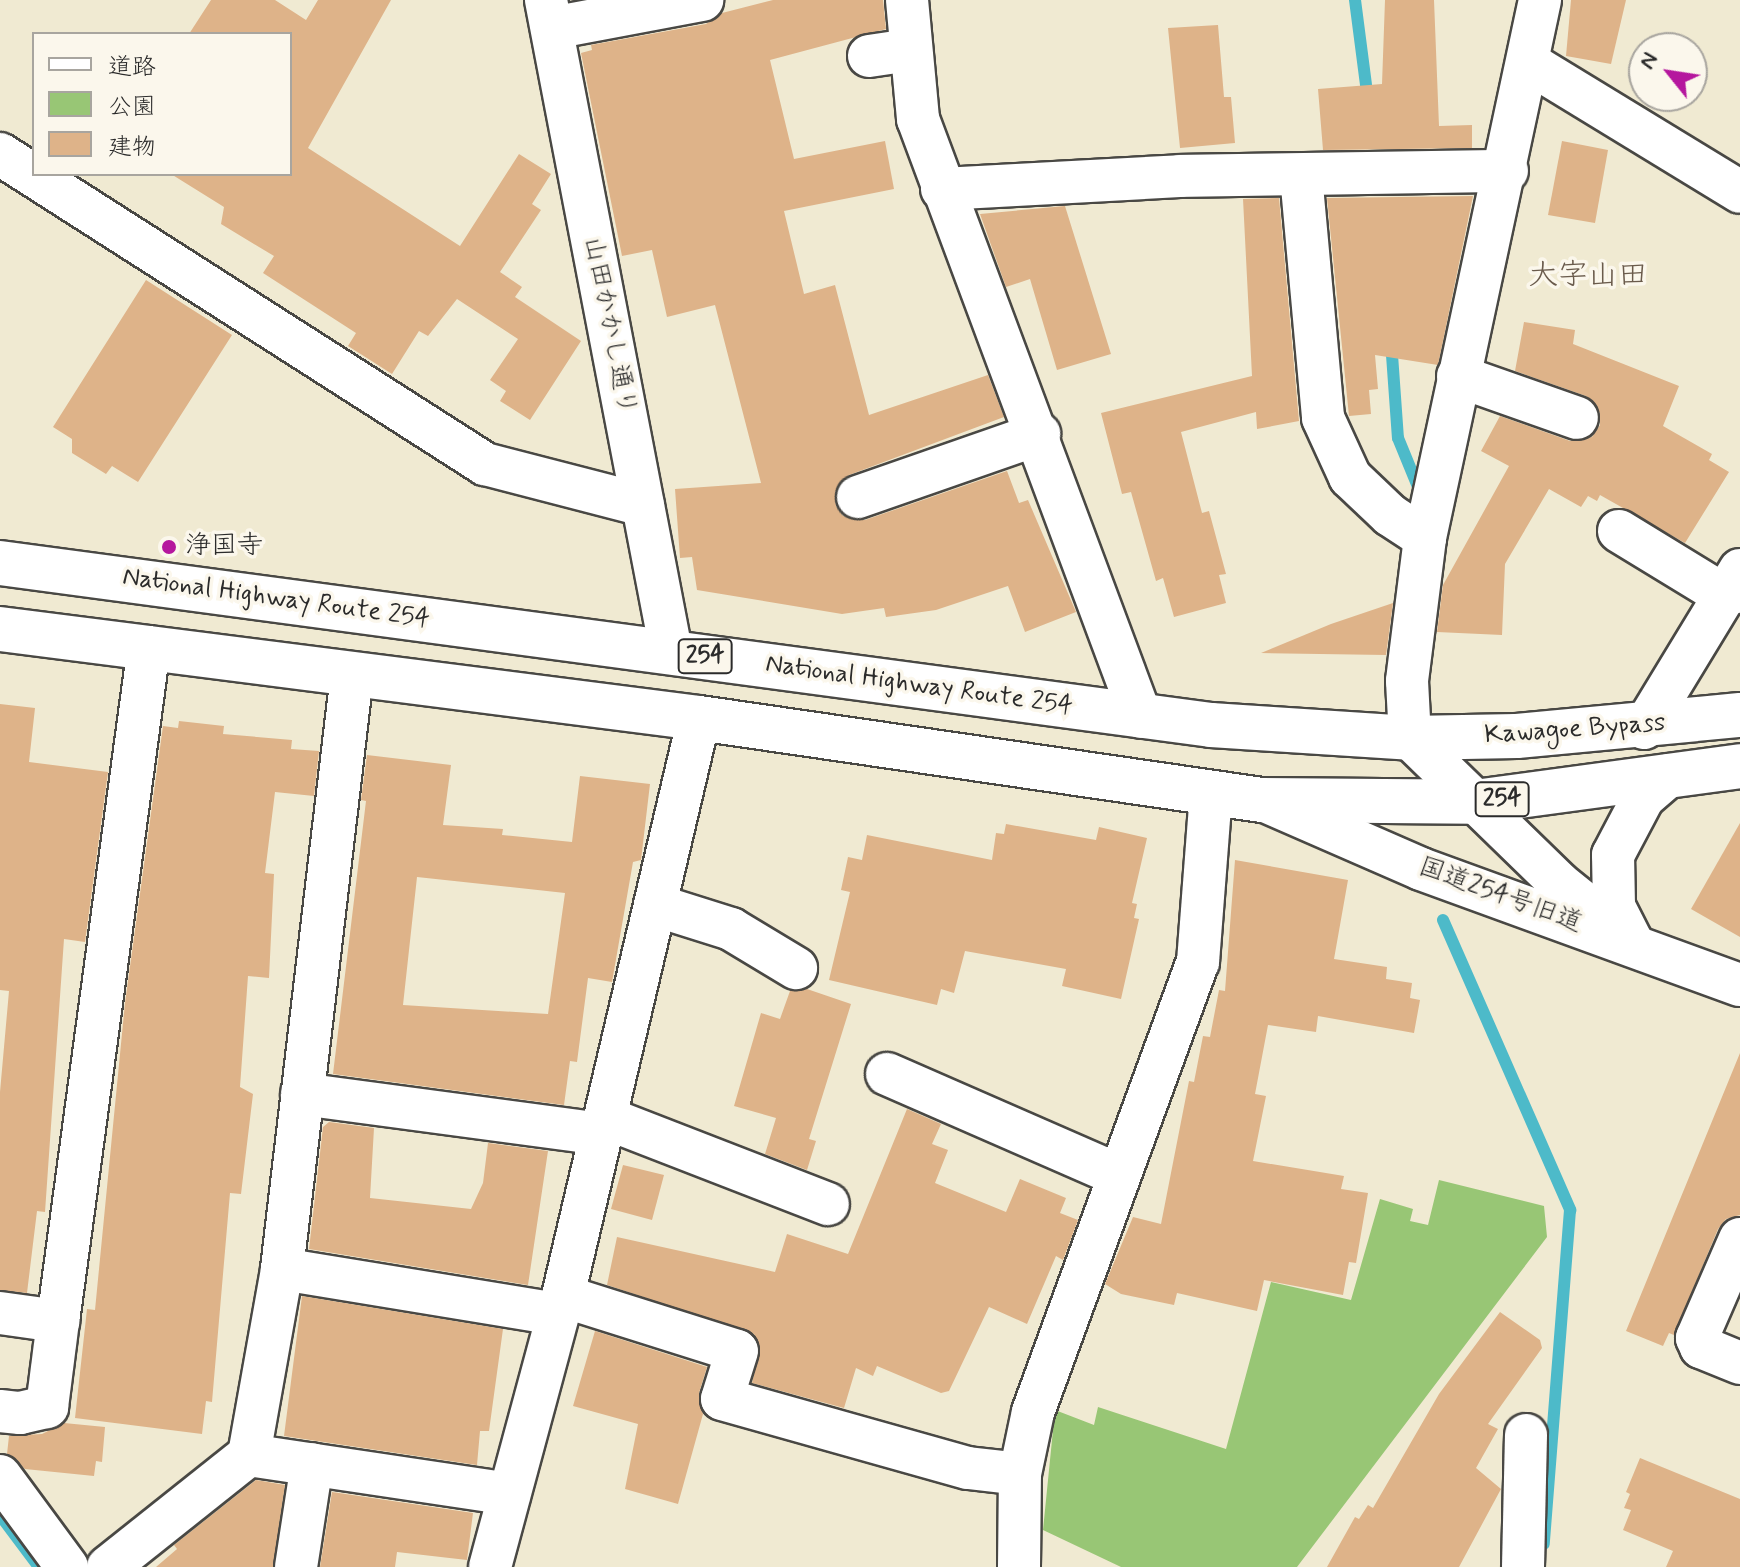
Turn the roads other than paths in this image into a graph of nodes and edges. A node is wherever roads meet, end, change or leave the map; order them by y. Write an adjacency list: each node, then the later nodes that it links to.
1 (702, 0): 4 (street)
2 (907, 0): 5 (street)
3 (1540, 0): 7 (street)
4 (549, 14): 19 (street, 山田かかし通り)
5 (910, 50): 6 (street); 13 (street)
6 (869, 56)
7 (1529, 63): 9 (street); 14 (street)
8 (0, 154): 10 (street)
9 (1507, 171): 11 (street); 15 (street)
10 (32, 174)
11 (1301, 175): 13 (street); 21 (street)
12 (34, 176): 19 (street)
13 (942, 189): 17 (street)
14 (1740, 192)
15 (1458, 376): 16 (street); 21 (street)
16 (1577, 418)
17 (1039, 434): 18 (street); 29 (street)
18 (858, 497)
19 (643, 505): 26 (street, 山田かかし通り)
20 (1619, 531): 23 (street)
21 (1425, 538): 32 (street)
22 (0, 563): 26 (highway, National Highway Route 254 / 254)
23 (1735, 586): 31 (street)
24 (0, 629): 25 (highway, 254)
25 (149, 647): 27 (highway, 254); 51 (street)
26 (671, 651): 29 (highway, National Highway Route 254 / 254)
27 (352, 675): 30 (highway, 254); 43 (street)
28 (1740, 715): 31 (highway, Kawagoe Bypass / 254)
29 (1141, 717): 32 (highway, National Highway Route 254 / 254)
30 (699, 718): 35 (highway, 254); 38 (street)
31 (1644, 728): 32 (highway, Kawagoe Bypass / 254)
32 (1410, 738): 37 (street)
33 (1740, 766): 34 (highway, Kawagoe Bypass / 254)
34 (1669, 775): 37 (highway, Kawagoe Bypass / 254); 39 (street)
35 (1211, 793): 36 (highway, 254); 45 (street)
36 (1262, 800): 37 (highway, Kawagoe Bypass / 254); 39 (street, 国道254号旧道)
37 (1475, 802): 39 (street)
38 (655, 905): 40 (street); 44 (street)
39 (1632, 942): 41 (street, 国道254号旧道)
40 (796, 968)
41 (1740, 985)
42 (887, 1074): 45 (street)
43 (302, 1094): 44 (street); 48 (street)
44 (604, 1126): 46 (street); 49 (street)
45 (1118, 1175): 57 (street)
46 (828, 1204)
47 (1740, 1239): 52 (street)
48 (282, 1269): 49 (street); 55 (street)
49 (560, 1305): 57 (street); 59 (street)
50 (0, 1313): 51 (street)
51 (58, 1321): 53 (street)
52 (1740, 1363)
53 (0, 1411)
54 (1526, 1435): 65 (street)
55 (249, 1455): 56 (street); 61 (street)
56 (312, 1464): 59 (street); 62 (street)
57 (1020, 1474): 64 (street)
58 (0, 1476): 60 (street)
59 (509, 1494): 63 (street)
60 (67, 1567)
61 (108, 1567)
62 (296, 1567)
63 (490, 1567)
64 (1019, 1567)
65 (1523, 1567)

